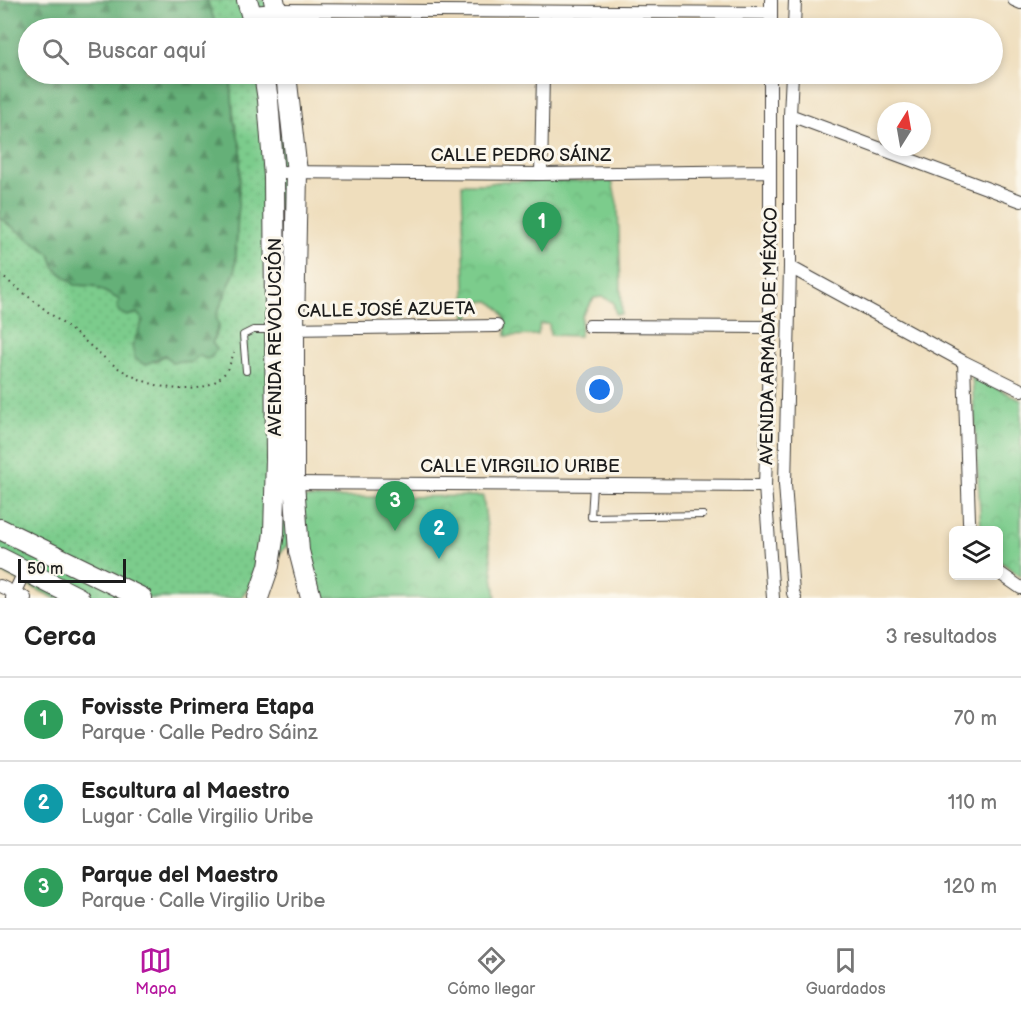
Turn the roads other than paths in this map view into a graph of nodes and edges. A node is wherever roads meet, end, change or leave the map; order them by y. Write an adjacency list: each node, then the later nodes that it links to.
1 (795, 0): 11 (street)
2 (1014, 0): 3 (street)
3 (1021, 3)
4 (433, 6): 7 (street); 8 (street)
5 (609, 6): 6 (street); 7 (street)
6 (771, 6)
7 (544, 12): 10 (street)
8 (277, 13): 9 (street)
9 (251, 14)
10 (544, 18)
11 (794, 18)
12 (266, 84): 19 (main road, AVENIDA REVOLUCIÓN)
13 (287, 84): 20 (main road, AVENIDA REVOLUCIÓN)
14 (543, 84): 21 (street)
15 (770, 84): 18 (street, AVENIDA ARMADA DE MÉXICO)
16 (792, 84): 17 (street, AVENIDA ARMADA DE MÉXICO)
17 (790, 115): 22 (street); 23 (street, AVENIDA ARMADA DE MÉXICO)
18 (769, 171): 21 (street, CALLE PEDRO SÁINZ); 26 (street, AVENIDA ARMADA DE MÉXICO)
19 (273, 172): 20 (street, CALLE PEDRO SÁINZ); 27 (main road, AVENIDA REVOLUCIÓN)
20 (297, 172): 21 (street, CALLE PEDRO SÁINZ); 27 (main road, AVENIDA REVOLUCIÓN)
21 (542, 174)
22 (1021, 201)
23 (790, 267): 28 (street); 50 (street, AVENIDA ARMADA DE MÉXICO)
24 (497, 326): 27 (street, CALLE JOSÉ AZUETA)
25 (589, 326): 26 (street)
26 (770, 327): 33 (street, AVENIDA ARMADA DE MÉXICO)
27 (285, 329): 29 (lane); 31 (main road, AVENIDA REVOLUCIÓN)
28 (964, 362): 30 (street); 35 (street)
29 (246, 371)
30 (1021, 390)
31 (285, 484): 32 (street, CALLE VIRGILIO URIBE); 38 (main road, AVENIDA REVOLUCIÓN); 48 (main road, AVENIDA REVOLUCIÓN)
32 (592, 485): 33 (street, CALLE VIRGILIO URIBE); 34 (lane)
33 (765, 486): 49 (street, AVENIDA ARMADA DE MÉXICO)
34 (703, 515)
35 (970, 526)
36 (0, 529): 45 (main road)
37 (0, 558): 39 (main road)
38 (270, 566): 46 (main road); 47 (main road, AVENIDA REVOLUCIÓN)
39 (32, 574): 43 (street); 44 (main road)
40 (1003, 575): 42 (street)
41 (0, 586): 43 (street)
42 (1021, 588)
43 (20, 597)
44 (79, 598)
45 (142, 598)
46 (244, 598)
47 (258, 598)
48 (311, 598)
49 (773, 598)
50 (795, 598)

